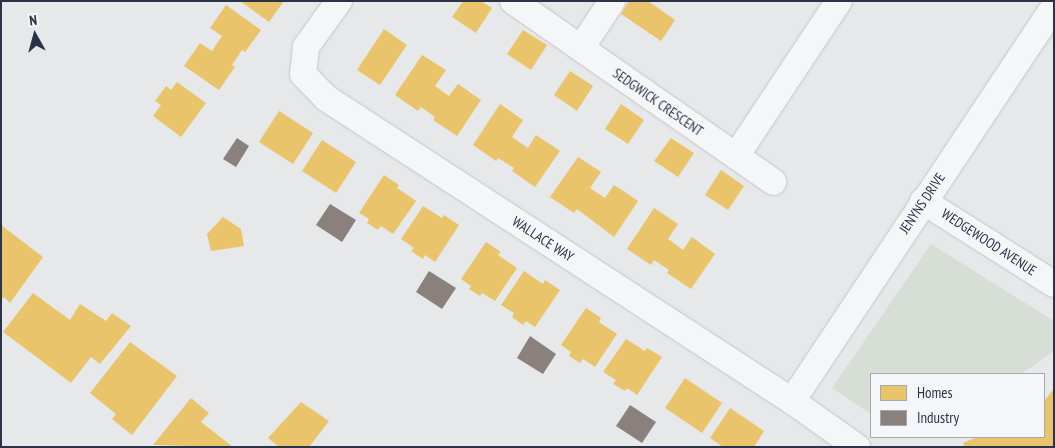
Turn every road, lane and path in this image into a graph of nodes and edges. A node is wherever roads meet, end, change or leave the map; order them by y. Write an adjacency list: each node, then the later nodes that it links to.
1 (339, 1): 11 (street, WALLACE WAY)
2 (513, 1): 6 (street, SEDGWICK CRESCENT)
3 (612, 1): 6 (street)
4 (839, 1): 7 (street)
5 (1054, 6): 9 (street, JENYNS DRIVE)
6 (581, 48): 7 (street, SEDGWICK CRESCENT)
7 (736, 156): 8 (street, SEDGWICK CRESCENT)
8 (774, 182)
9 (923, 201): 10 (street, WEDGEWOOD AVENUE); 11 (street, JENYNS DRIVE)
10 (1054, 284)
11 (792, 401): 12 (street, WALLACE WAY)
12 (857, 447)

